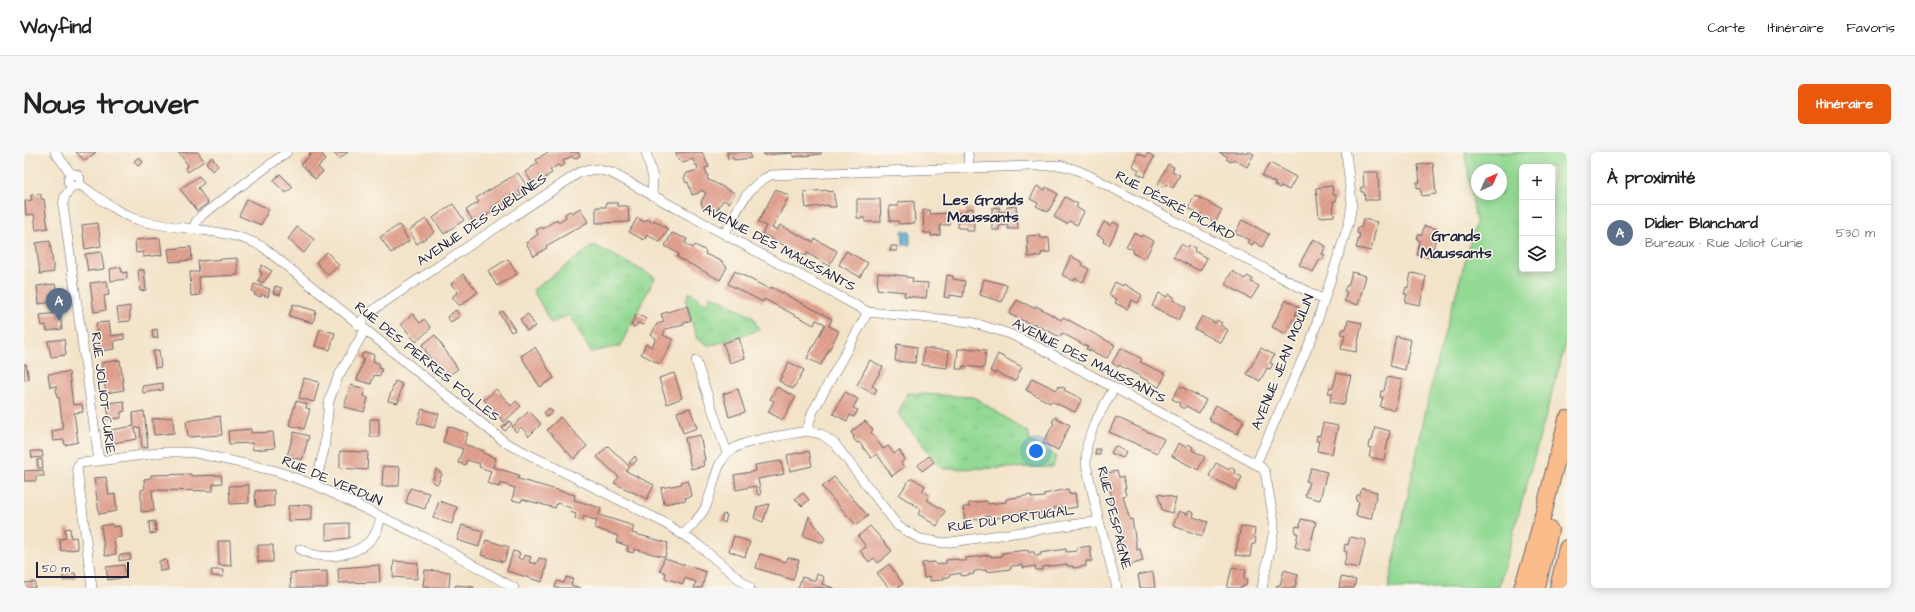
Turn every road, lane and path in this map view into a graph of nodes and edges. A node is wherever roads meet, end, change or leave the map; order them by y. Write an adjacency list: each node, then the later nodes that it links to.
1 (55, 152): 7 (street, RUE DES PIERRES FOLLES)
2 (287, 152): 9 (street)
3 (646, 152): 8 (street)
4 (968, 152): 6 (street)
5 (1346, 152): 11 (street, AVENUE JEAN MOULIN)
6 (969, 167): 10 (street, RUE DÉSIRÉ PICARD); 11 (street, RUE DÉSIRÉ PICARD)
7 (75, 185): 9 (street, RUE DES PIERRES FOLLES); 20 (street, RUE JOLIOT CURIE)
8 (652, 195): 10 (street, AVENUE DES MAUSSANTS); 13 (street, AVENUE DES SUBLINES)
9 (194, 229): 13 (street, RUE DES PIERRES FOLLES)
10 (725, 234): 12 (street, AVENUE DES MAUSSANTS)
11 (1324, 300): 21 (street, AVENUE JEAN MOULIN)
12 (868, 312): 15 (street, AVENUE DES MAUSSANTS); 17 (street)
13 (361, 327): 22 (street, AVENUE DES SUBLINES); 25 (street, RUE DES PIERRES FOLLES)
14 (696, 360): 18 (street)
15 (1114, 388): 21 (street, AVENUE DES MAUSSANTS); 24 (street, RUE D'ESPAGNE)
16 (1567, 420): 33 (highway)
17 (807, 431): 18 (street); 24 (street, RUE DU PORTUGAL)
18 (727, 452): 25 (street)
19 (1567, 458): 34 (highway)
20 (99, 461): 22 (street, RUE DE VERDUN); 28 (street, RUE JOLIOT CURIE)
21 (1260, 467): 32 (street)
22 (315, 485): 23 (street, RUE DE VERDUN)
23 (381, 517): 27 (street); 29 (street, RUE DE VERDUN)
24 (1099, 522): 31 (street, RUE D'ESPAGNE)
25 (683, 535): 30 (street, RUE DES PIERRES FOLLES)
26 (1567, 548): 35 (highway)
27 (300, 549)
28 (92, 588)
29 (514, 588)
30 (750, 588)
31 (1117, 588)
32 (1262, 588)
33 (1522, 588)
34 (1537, 588)
35 (1558, 588)

